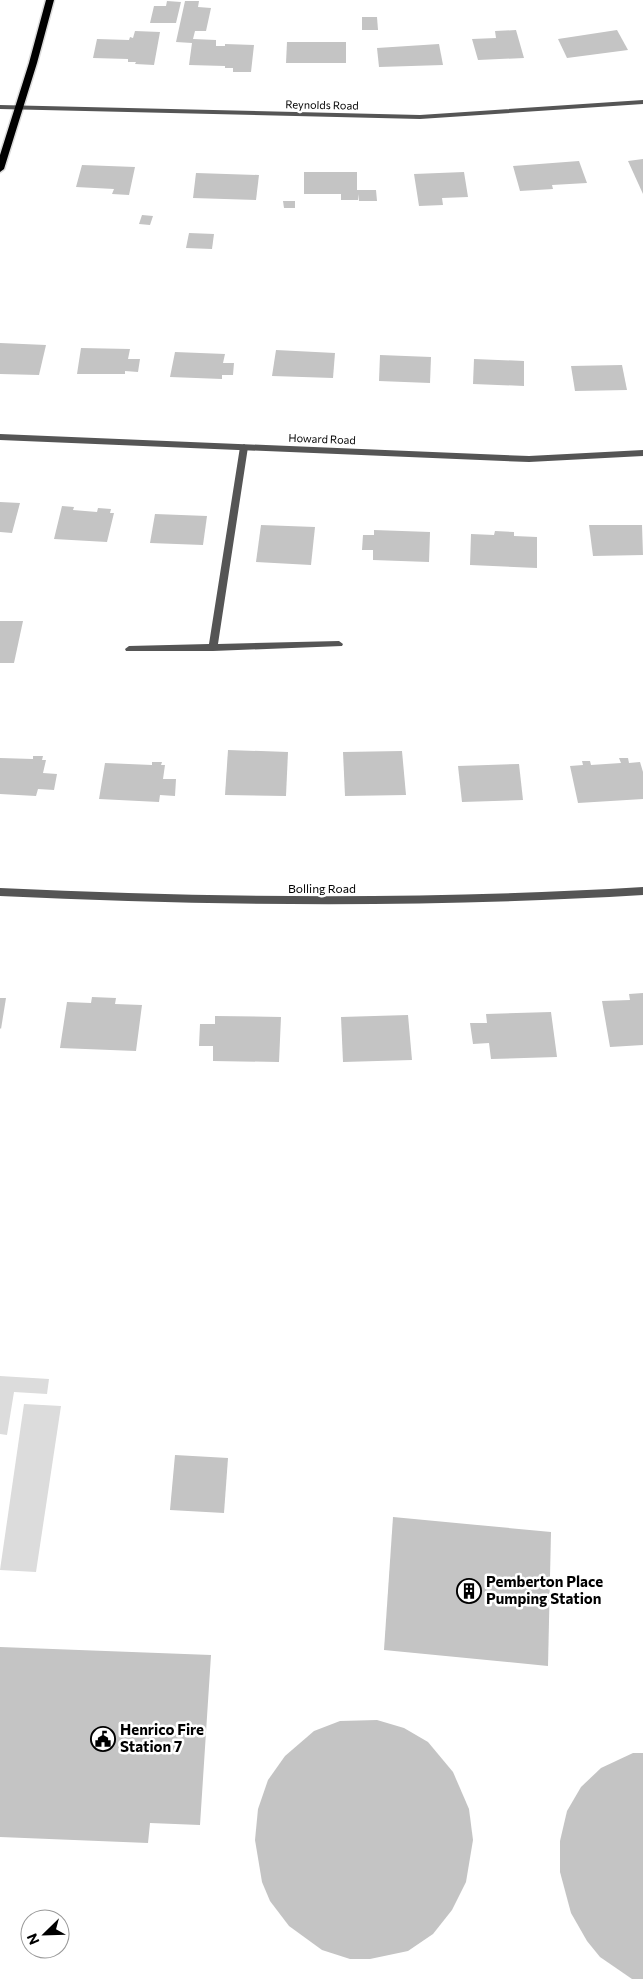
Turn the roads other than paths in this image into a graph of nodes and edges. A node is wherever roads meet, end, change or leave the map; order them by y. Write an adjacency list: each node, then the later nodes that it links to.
1 (50, 0): 4 (main road)
2 (643, 102): 4 (street, Reynolds Road)
3 (0, 107): 4 (street, Reynolds Road)
4 (18, 108): 5 (main road)
5 (0, 169)
6 (0, 437): 7 (street, Howard Road)
7 (244, 448): 8 (street, Howard Road); 10 (street)
8 (643, 453)
9 (339, 644): 10 (street)
10 (213, 648): 11 (street)
11 (129, 649)
12 (643, 891): 13 (street, Bolling Road)
13 (0, 892)

